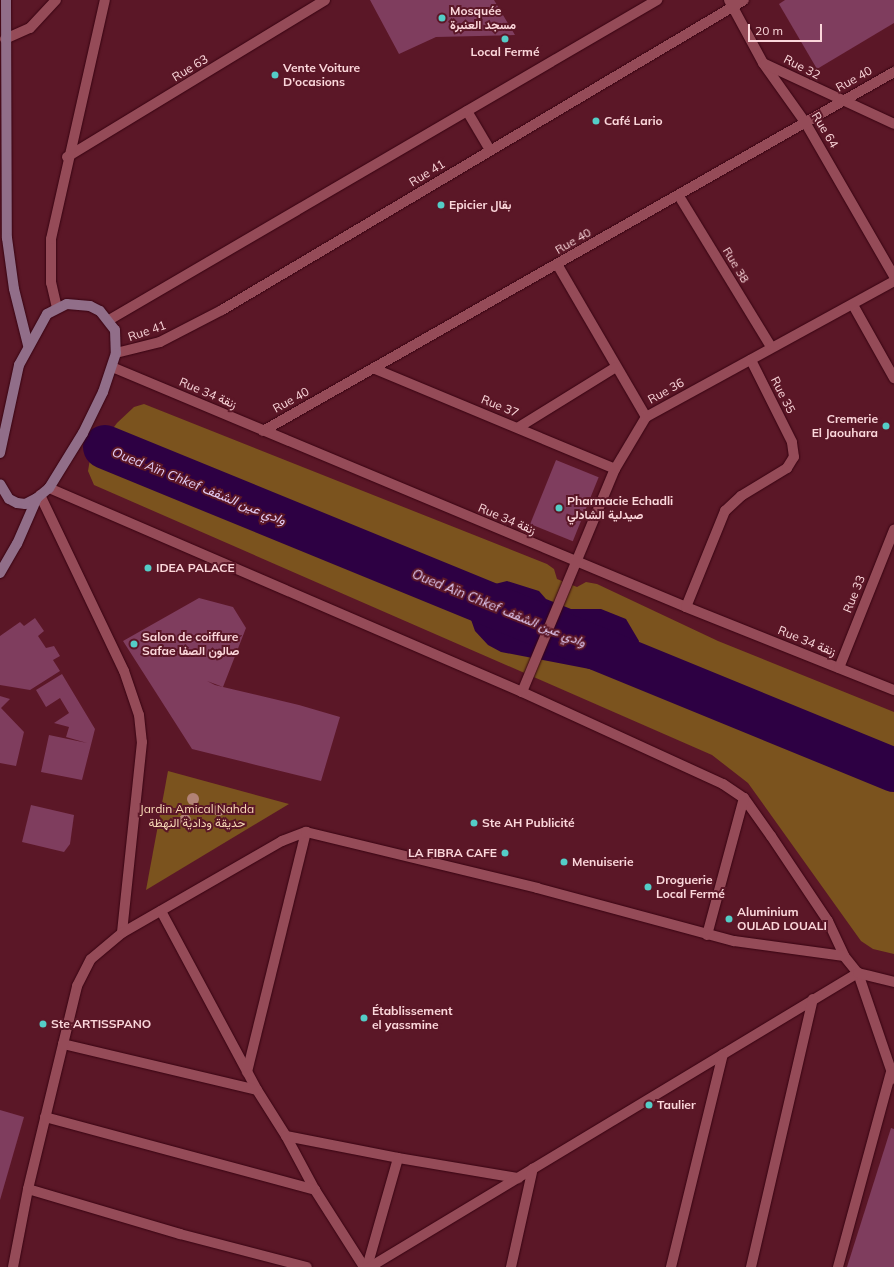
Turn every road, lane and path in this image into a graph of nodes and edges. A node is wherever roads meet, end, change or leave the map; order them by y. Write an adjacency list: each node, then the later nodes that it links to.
1 (6, 0): 8 (street)
2 (56, 0): 8 (street)
3 (105, 0): 16 (street)
4 (325, 0): 16 (street, Rue 63)
5 (657, 0): 12 (street)
6 (744, 0): 7 (street, Rue 41)
7 (731, 3): 9 (street, Rue 64); 15 (street, Rue 41)
8 (5, 39): 24 (street)
9 (763, 63): 11 (street, Rue 32); 13 (street, Rue 64)
10 (894, 72): 11 (street, Rue 40)
11 (840, 101): 13 (street, Rue 40); 14 (street, Rue 32)
12 (467, 111): 15 (street); 23 (street)
13 (805, 122): 17 (street, Rue 40); 19 (street, Rue 64)
14 (894, 124)
15 (490, 150): 26 (street, Rue 41)
16 (67, 157): 22 (street)
17 (679, 196): 18 (street, Rue 40); 25 (street, Rue 38)
18 (557, 264): 29 (street); 30 (street, Rue 40)
19 (894, 276)
20 (894, 282): 21 (street, Rue 36)
21 (853, 305): 25 (street, Rue 36); 31 (street)
22 (56, 308): 23 (street); 24 (street)
23 (109, 320): 26 (street)
24 (28, 345): 35 (street)
25 (771, 347): 27 (street, Rue 36)
26 (116, 352): 28 (street)
27 (751, 360): 32 (street, Rue 36); 43 (street, Rue 35)
28 (112, 367): 34 (street, Rue 34 زنقة); 38 (street)
29 (616, 367): 32 (street); 33 (street)
30 (375, 369): 33 (street, Rue 37); 34 (street, Rue 40)
31 (894, 378)
32 (646, 418): 36 (street, Rue 36)
33 (519, 428): 36 (street, Rue 37)
34 (264, 431): 41 (street, Rue 34 زنقة)
35 (0, 453)
36 (615, 469): 41 (street, Rue 36)
37 (0, 484): 39 (street)
38 (48, 488): 39 (street); 46 (street)
39 (39, 497): 42 (street); 50 (street)
40 (894, 530): 44 (street, Rue 33)
41 (578, 563): 43 (street, Rue 34 زنقة); 46 (street, Rue 36)
42 (0, 573)
43 (686, 607): 44 (street, Rue 34 زنقة)
44 (839, 668): 45 (street, Rue 34 زنقة)
45 (894, 690)
46 (522, 692): 47 (street)
47 (744, 798): 51 (street); 52 (street)
48 (306, 832): 49 (street); 51 (street); 58 (street)
49 (161, 911): 50 (street); 58 (street)
50 (122, 933): 56 (street)
51 (707, 935): 52 (street)
52 (844, 956): 53 (street)
53 (858, 973): 54 (street); 55 (street); 59 (street)
54 (894, 982)
55 (813, 999): 57 (street); 74 (street)
56 (63, 1044): 60 (street); 61 (street)
57 (723, 1054): 64 (street); 73 (street)
58 (247, 1072): 60 (street)
59 (892, 1076): 75 (street)
60 (257, 1090): 62 (street)
61 (45, 1117): 66 (street); 67 (street)
62 (286, 1136): 63 (street); 67 (street)
63 (398, 1158): 65 (street); 70 (street)
64 (533, 1168): 65 (street); 72 (street)
65 (518, 1178): 71 (street)
66 (28, 1189): 68 (street); 69 (street)
67 (315, 1190): 70 (street)
68 (13, 1267)
69 (307, 1267)
70 (366, 1267)
71 (370, 1267)
72 (511, 1267)
73 (671, 1267)
74 (751, 1267)
75 (838, 1267)

